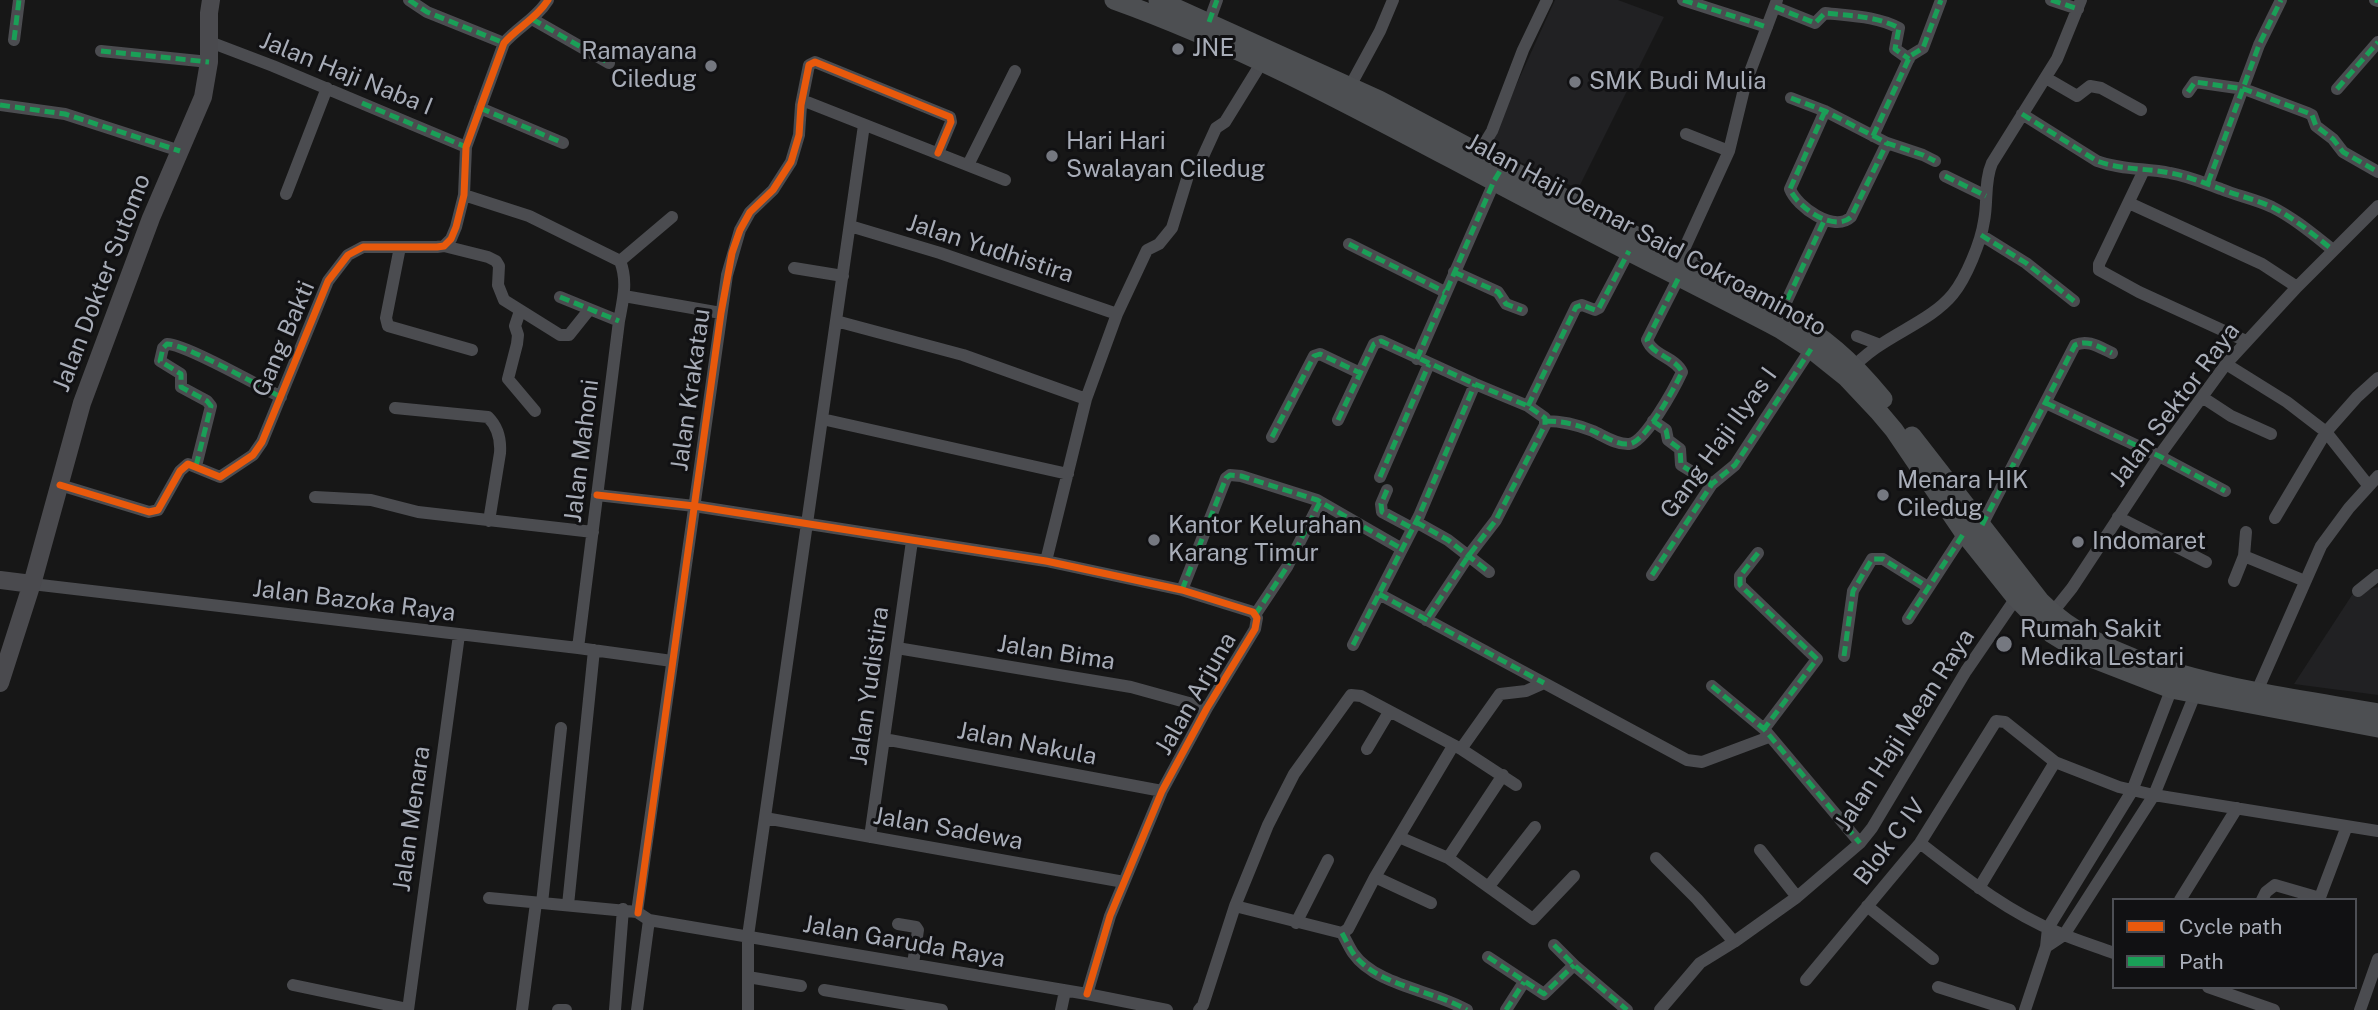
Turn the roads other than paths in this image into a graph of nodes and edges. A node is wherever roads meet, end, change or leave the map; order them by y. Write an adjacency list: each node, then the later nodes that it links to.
1 (19, 0): 19 (street)
2 (211, 0): 20 (main road, Jalan Dokter Sutomo)
3 (409, 0): 22 (street)
4 (548, 0): 16 (street)
5 (1114, 0): 26 (main road, Jalan Haji Oemar Said Cokroaminoto)
6 (1158, 0): 17 (main road, Jalan Haji Oemar Said Cokroaminoto)
7 (1217, 0): 17 (street)
8 (1393, 0): 34 (street)
9 (1547, 0): 51 (street)
10 (1683, 0): 18 (street)
11 (1941, 0): 24 (street)
12 (2051, 0): 15 (street)
13 (2281, 0): 31 (street)
14 (1776, 3): 18 (street); 24 (street)
15 (2079, 5): 29 (street)
16 (532, 19): 22 (street); 27 (street)
17 (1209, 22): 34 (main road, Jalan Haji Oemar Said Cokroaminoto)
18 (1767, 27): 49 (street)
19 (14, 40)
20 (210, 42): 25 (main road, Jalan Dokter Sutomo); 30 (street, Jalan Haji Naba I)
21 (2378, 42): 32 (street)
22 (504, 43): 38 (street)
23 (101, 51): 25 (street)
24 (1909, 59): 44 (street)
25 (209, 62): 48 (main road, Jalan Dokter Sutomo)
26 (1262, 62): 34 (main road, Jalan Haji Oemar Said Cokroaminoto); 53 (street)
27 (609, 63)
28 (1015, 71): 54 (street)
29 (2046, 78): 39 (street); 41 (street)
30 (327, 88): 47 (street, Jalan Haji Naba I); 62 (street)
31 (2244, 89): 33 (street); 56 (street); 61 (street)
32 (2337, 89)
33 (2188, 92)
34 (1346, 93): 51 (main road, Jalan Haji Oemar Said Cokroaminoto)
35 (1791, 98): 40 (street)
36 (802, 100): 42 (street); 50 (street, Jalan Krakatau); 90 (street, Jalan Krakatau)
37 (0, 105): 48 (street)
38 (480, 108): 45 (street); 47 (street)
39 (2141, 110)
40 (1825, 111): 44 (street); 69 (street)
41 (2022, 114): 55 (street); 64 (street)
42 (864, 125): 50 (street); 70 (street)
43 (1686, 134): 49 (street)
44 (1873, 136): 46 (street)
45 (563, 143)
46 (1887, 143): 52 (street); 69 (street)
47 (466, 147): 63 (street)
48 (180, 151): 127 (main road, Jalan Dokter Sutomo)
49 (1729, 151): 78 (street)
50 (938, 153): 54 (street)
51 (1474, 161): 57 (main road, Jalan Haji Oemar Said Cokroaminoto)
52 (1934, 161)
53 (1200, 163)
54 (968, 165): 60 (street)
55 (2144, 170): 61 (street); 65 (street)
56 (2378, 172)
57 (1498, 174): 67 (main road, Jalan Haji Oemar Said Cokroaminoto); 80 (street)
58 (1945, 176): 64 (street)
59 (1187, 179): 92 (street)
60 (1005, 180)
61 (2208, 183): 75 (street)
62 (286, 194)
63 (464, 195): 73 (street); 77 (street)
64 (1986, 196): 71 (street)
65 (2129, 203): 82 (street); 96 (street)
66 (2378, 206): 75 (street, Jalan Sektor Raya)
67 (1567, 209): 76 (main road, Jalan Haji Oemar Said Cokroaminoto); 78 (main road, Jalan Haji Oemar Said Cokroaminoto)
68 (672, 217): 77 (street)
69 (1824, 221): 91 (street)
70 (850, 226): 81 (street); 92 (street, Jalan Yudhistira)
71 (1981, 235): 86 (street); 98 (street)
72 (1349, 244): 83 (street)
73 (444, 246): 74 (street, Gang Bakti); 89 (street, Gang Bakti)
74 (400, 247): 99 (street); 107 (street, Gang Bakti)
75 (2333, 250): 82 (street, Jalan Sektor Raya)
76 (1629, 251): 78 (main road, Jalan Haji Oemar Said Cokroaminoto); 111 (street)
77 (620, 261): 84 (street, Jalan Mahoni)
78 (1679, 267): 91 (main road, Jalan Haji Oemar Said Cokroaminoto); 97 (main road, Jalan Haji Oemar Said Cokroaminoto); 117 (street)
79 (793, 268): 81 (street)
80 (1454, 272): 83 (street); 88 (street)
81 (842, 276): 94 (street)
82 (2297, 287): 96 (street, Jalan Sektor Raya)
83 (1445, 292): 101 (street)
84 (624, 296): 90 (street); 93 (street, Jalan Mahoni)
85 (560, 297): 87 (street)
86 (2074, 302)
87 (589, 310): 89 (street); 93 (street)
88 (1522, 310)
89 (520, 311): 113 (street)
90 (721, 313): 134 (street, Jalan Krakatau)
91 (1781, 313): 97 (main road, Jalan Haji Oemar Said Cokroaminoto)
92 (1117, 314): 109 (street)
93 (619, 321): 131 (street, Jalan Mahoni)
94 (836, 321): 109 (street); 114 (street)
95 (1857, 336): 98 (street)
96 (2246, 341): 102 (street, Jalan Sektor Raya)
97 (1815, 342): 103 (main road, Jalan Haji Oemar Said Cokroaminoto); 126 (street, Gang Haji Ilyas I)
98 (1878, 344): 103 (street)
99 (472, 349)
100 (2112, 353): 110 (street)
101 (1423, 361): 104 (street); 106 (street); 125 (street)
102 (2226, 364): 108 (street, Jalan Sektor Raya); 118 (street)
103 (1850, 371): 140 (main road, Jalan Haji Oemar Said Cokroaminoto)
104 (1360, 373): 115 (street); 120 (street)
105 (2378, 378): 118 (street)
106 (1475, 384): 111 (street); 139 (street)
107 (281, 397): 122 (street, Gang Bakti); 122 (street)
108 (2202, 397): 119 (street); 121 (street, Jalan Sektor Raya)
109 (1086, 399): 123 (street)
110 (2046, 403): 121 (street); 140 (street)
111 (1528, 406): 116 (street)
112 (395, 408): 137 (street)
113 (535, 411)
114 (822, 419): 123 (street); 138 (street)
115 (1338, 419)
116 (1546, 421): 117 (street); 146 (street)
117 (1653, 421): 126 (street)
118 (2326, 432): 128 (street); 136 (street)
119 (2271, 434)
120 (1272, 437)
121 (2159, 456): 130 (street); 135 (street, Jalan Sektor Raya)
122 (195, 466): 127 (street)
123 (1068, 474): 148 (street)
124 (2378, 476): 128 (street)
125 (1380, 477)
126 (1712, 484): 151 (street, Gang Haji Ilyas I)
127 (60, 485): 154 (main road, Jalan Dokter Sutomo)
128 (2368, 485): 156 (street)
129 (1387, 490): 139 (street)
130 (2225, 491)
131 (597, 495): 134 (street, Jalan Arjuna); 141 (street, Jalan Mahoni)
132 (315, 497): 137 (street)
133 (1320, 502): 144 (street); 158 (street); 163 (street)
134 (694, 506): 138 (street, Jalan Arjuna); 172 (street, Jalan Krakatau)
135 (2118, 517): 149 (street); 162 (street, Jalan Sektor Raya)
136 (2275, 518)
137 (489, 521): 141 (street)
138 (807, 524): 143 (street, Jalan Arjuna); 195 (street)
139 (1414, 525): 144 (street); 146 (street)
140 (1973, 528): 157 (street); 161 (main road, Jalan Haji Oemar Said Cokroaminoto); 162 (main road, Jalan Haji Oemar Said Cokroaminoto)
141 (593, 532): 168 (street, Jalan Mahoni)
142 (2246, 532): 147 (street)
143 (912, 541): 148 (street, Jalan Arjuna); 169 (street, Jalan Yudistira)
144 (1402, 549): 160 (street)
145 (1758, 553): 184 (street)
146 (1469, 555): 150 (street); 165 (street)
147 (2244, 556): 155 (street); 156 (street)
148 (1046, 561): 158 (street, Jalan Arjuna)
149 (2206, 562)
150 (1489, 572)
151 (1652, 575)
152 (2378, 575): 159 (street)
153 (0, 580): 154 (main road)
154 (33, 580): 166 (street, Jalan Bazoka Raya); 175 (main road, Jalan Dokter Sutomo)
155 (2234, 581)
156 (2305, 581): 178 (street)
157 (1928, 587): 164 (street); 171 (street)
158 (1182, 590): 163 (street, Jalan Arjuna)
159 (2358, 591)
160 (1379, 594): 165 (street); 167 (street)
161 (2016, 598): 173 (main road, Jalan Haji Oemar Said Cokroaminoto); 201 (street, Jalan Haji Mean Raya)
162 (2052, 613): 173 (main road, Jalan Haji Oemar Said Cokroaminoto)
163 (1255, 615): 179 (street, Jalan Arjuna)
164 (1908, 619)
165 (1426, 620): 174 (street)
166 (459, 635): 168 (street, Jalan Bazoka Raya); 249 (street, Jalan Menara)
167 (1353, 645)
168 (568, 647): 170 (street, Jalan Bazoka Raya)
169 (897, 648): 179 (street, Jalan Bima); 185 (street, Jalan Yudistira)
170 (594, 650): 172 (street, Jalan Bazoka Raya); 219 (street)
171 (1844, 656)
172 (671, 661): 222 (street, Jalan Krakatau)
173 (2174, 681): 177 (main road, Jalan Haji Oemar Said Cokroaminoto); 191 (street)
174 (1544, 682): 184 (street); 186 (street)
175 (0, 683)
176 (1712, 686): 184 (street)
177 (2198, 686): 178 (main road, Jalan Haji Oemar Said Cokroaminoto); 183 (main road, Jalan Haji Oemar Said Cokroaminoto); 193 (street)
178 (2257, 691): 181 (main road, Jalan Haji Oemar Said Cokroaminoto)
179 (1207, 708): 192 (street, Jalan Arjuna)
180 (1389, 712): 186 (street); 187 (street); 220 (street)
181 (2378, 713)
182 (561, 728): 219 (street)
183 (2378, 728)
184 (1767, 733): 201 (street)
185 (884, 739): 192 (street, Jalan Nakula); 199 (street, Jalan Yudistira)
186 (1457, 747): 189 (street); 200 (street)
187 (1367, 749)
188 (2055, 762): 191 (street); 202 (street, Blok C IV); 211 (street)
189 (1503, 775): 190 (street); 204 (street)
190 (1516, 785)
191 (2132, 790): 193 (street); 225 (street)
192 (1162, 791): 209 (street, Jalan Arjuna)
193 (2154, 795): 194 (street); 227 (street)
194 (2237, 808): 196 (street); 214 (street)
195 (765, 818): 199 (street, Jalan Sadewa); 228 (street)
196 (2347, 826): 198 (street); 217 (street)
197 (1535, 827): 210 (street)
198 (2378, 831)
199 (870, 837): 209 (street, Jalan Sadewa)
200 (1399, 837): 204 (street); 208 (street)
201 (1860, 842): 212 (street, Jalan Haji Mean Raya)
202 (1920, 843): 211 (street); 221 (street, Blok C IV)
203 (1760, 850): 212 (street)
204 (1448, 858): 210 (street)
205 (1656, 858): 229 (street)
206 (1328, 860): 223 (street)
207 (1574, 876): 210 (street)
208 (1375, 877): 218 (street); 226 (street)
209 (1124, 882): 247 (street, Jalan Arjuna)
210 (1489, 886)
211 (1979, 888): 225 (street)
212 (1797, 897): 229 (street, Jalan Haji Mean Raya)
213 (489, 898): 219 (street, Jalan Garuda Raya)
214 (2181, 898)
215 (2263, 898): 216 (street)
216 (2316, 898)
217 (2319, 898)
218 (1432, 903)
219 (550, 904): 222 (street, Jalan Garuda Raya); 250 (street)
220 (1235, 906): 223 (street); 259 (street)
221 (1867, 906): 234 (street); 239 (street, Blok C IV)
222 (638, 914): 228 (street, Jalan Garuda Raya); 253 (street); 254 (street)
223 (1296, 923): 226 (street)
224 (898, 924): 236 (street)
225 (2048, 928): 227 (street); 231 (street)
226 (1342, 933): 248 (street)
227 (2064, 935): 231 (street); 232 (street)
228 (748, 936): 236 (street, Jalan Garuda Raya); 238 (street)
229 (1734, 942): 262 (street, Jalan Haji Mean Raya)
230 (1554, 945): 237 (street)
231 (2046, 947): 264 (street)
232 (2112, 952)
233 (1489, 957): 240 (street)
234 (1933, 959)
235 (2378, 959): 266 (street)
236 (913, 964): 246 (street, Jalan Garuda Raya)
237 (1574, 965): 240 (street); 261 (street)
238 (748, 977): 242 (street); 255 (street)
239 (1806, 980)
240 (1524, 982): 260 (street)
241 (293, 985): 249 (street)
242 (801, 986)
243 (1938, 987): 263 (street)
244 (2216, 989): 265 (street)
245 (824, 990): 256 (street)
246 (1065, 991): 247 (street, Jalan Garuda Raya); 257 (street)
247 (1087, 994): 258 (street, Jalan Garuda Raya)
248 (1460, 1008)
249 (408, 1010)
250 (522, 1010)
251 (558, 1010): 252 (street)
252 (566, 1010)
253 (615, 1010)
254 (637, 1010)
255 (748, 1010)
256 (942, 1010)
257 (1061, 1010)
258 (1167, 1010)
259 (1199, 1010)
260 (1506, 1010)
261 (1628, 1010)
262 (1660, 1010)
263 (2010, 1010)
264 (2025, 1010)
265 (2274, 1010)
266 (2360, 1010)

